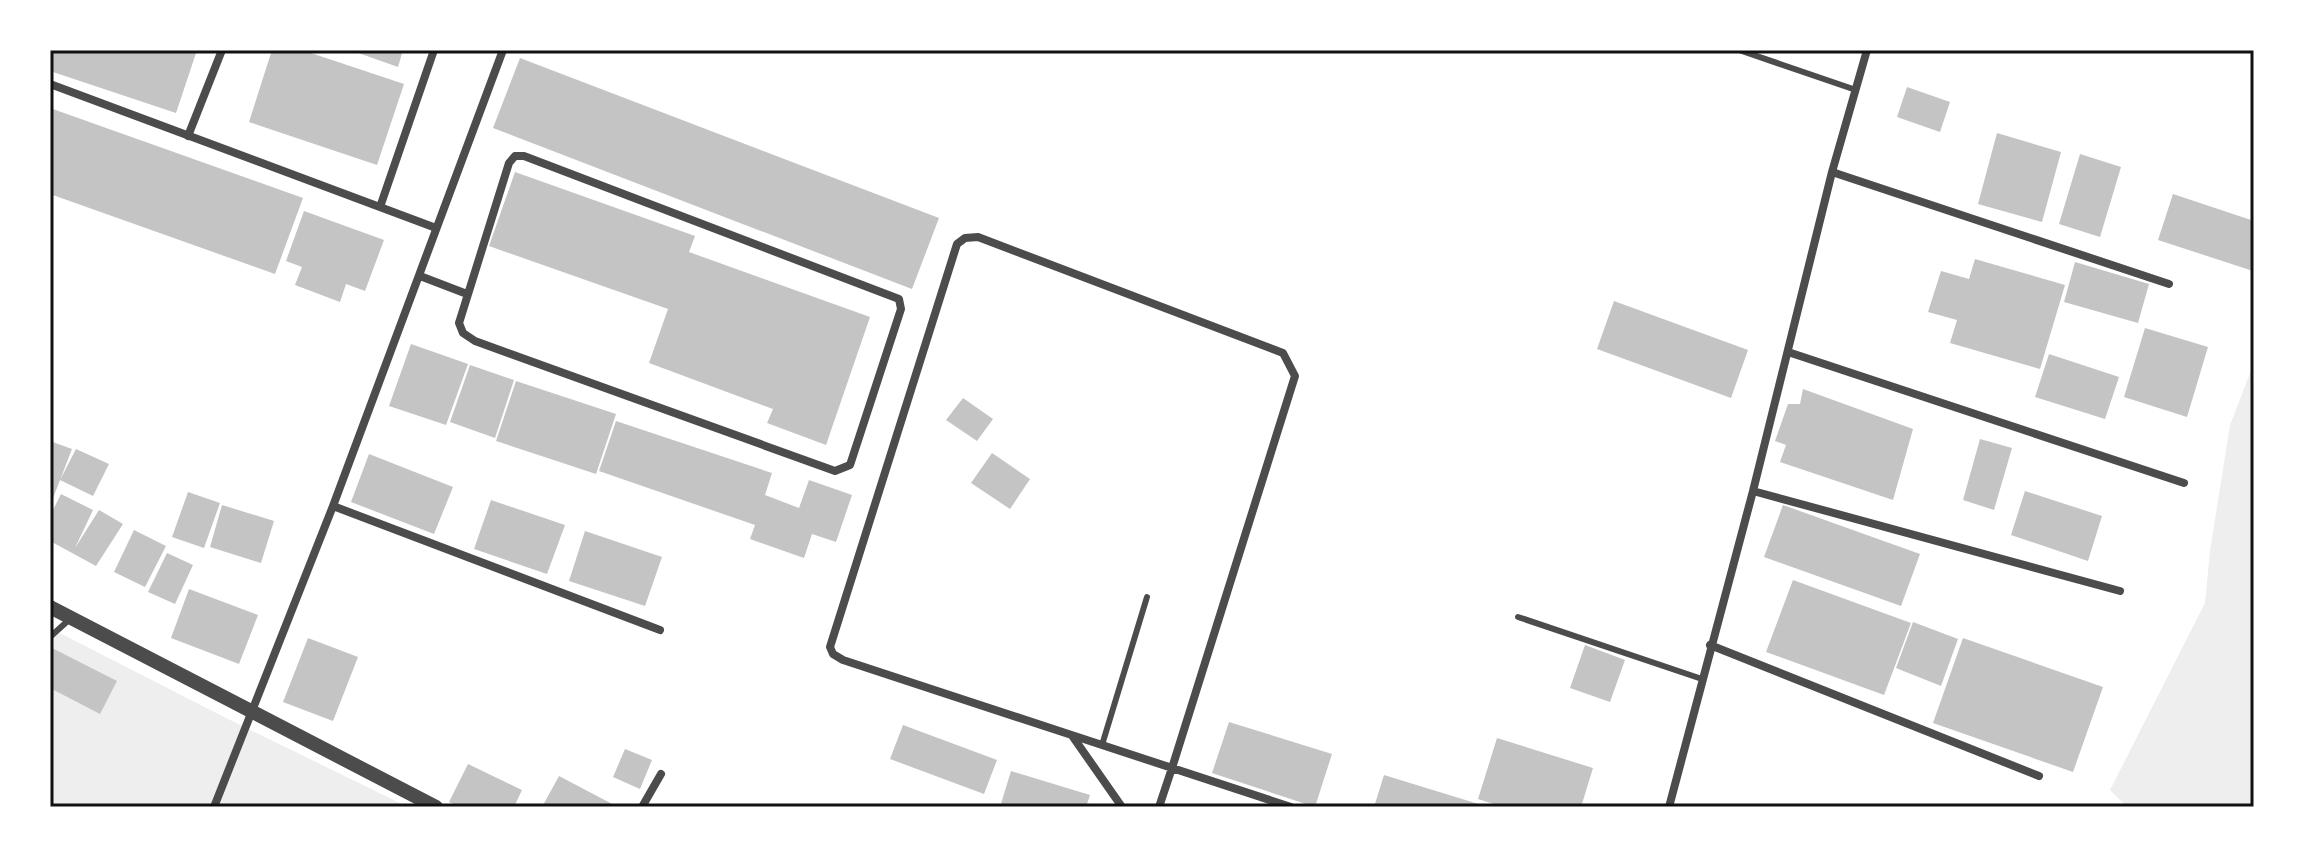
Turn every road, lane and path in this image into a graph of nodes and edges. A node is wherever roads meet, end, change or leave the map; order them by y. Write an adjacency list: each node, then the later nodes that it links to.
1 (222, 50): 8 (street)
2 (434, 50): 10 (street)
3 (503, 50): 11 (street)
4 (1739, 50): 7 (lane)
5 (1867, 50): 7 (street)
6 (50, 84): 8 (street)
7 (1856, 90): 9 (street)
8 (188, 136): 10 (street)
9 (1832, 172): 13 (street); 15 (street)
10 (380, 207): 11 (street)
11 (436, 228): 12 (street)
12 (420, 276): 14 (street); 18 (street)
13 (2169, 284)
14 (467, 294): 14 (street)
15 (1788, 352): 16 (street); 17 (street)
16 (2184, 483)
17 (1753, 491): 19 (street); 26 (street)
18 (333, 506): 24 (street); 28 (street)
19 (2120, 591)
20 (1147, 597): 30 (lane)
21 (50, 607): 23 (street)
22 (1518, 617): 27 (lane)
23 (71, 618): 25 (lane); 28 (street)
24 (660, 630)
25 (50, 637)
26 (1710, 645): 27 (street); 33 (street)
27 (1702, 679): 40 (street)
28 (250, 712): 34 (street); 35 (street)
29 (1073, 736): 30 (street); 31 (street); 37 (street)
30 (1102, 745): 31 (street)
31 (1172, 768): 38 (street); 39 (street)
32 (661, 774): 36 (street)
33 (2039, 776)
34 (214, 807)
35 (436, 807)
36 (642, 807)
37 (1122, 807)
38 (1159, 807)
39 (1291, 807)
40 (1669, 807)

